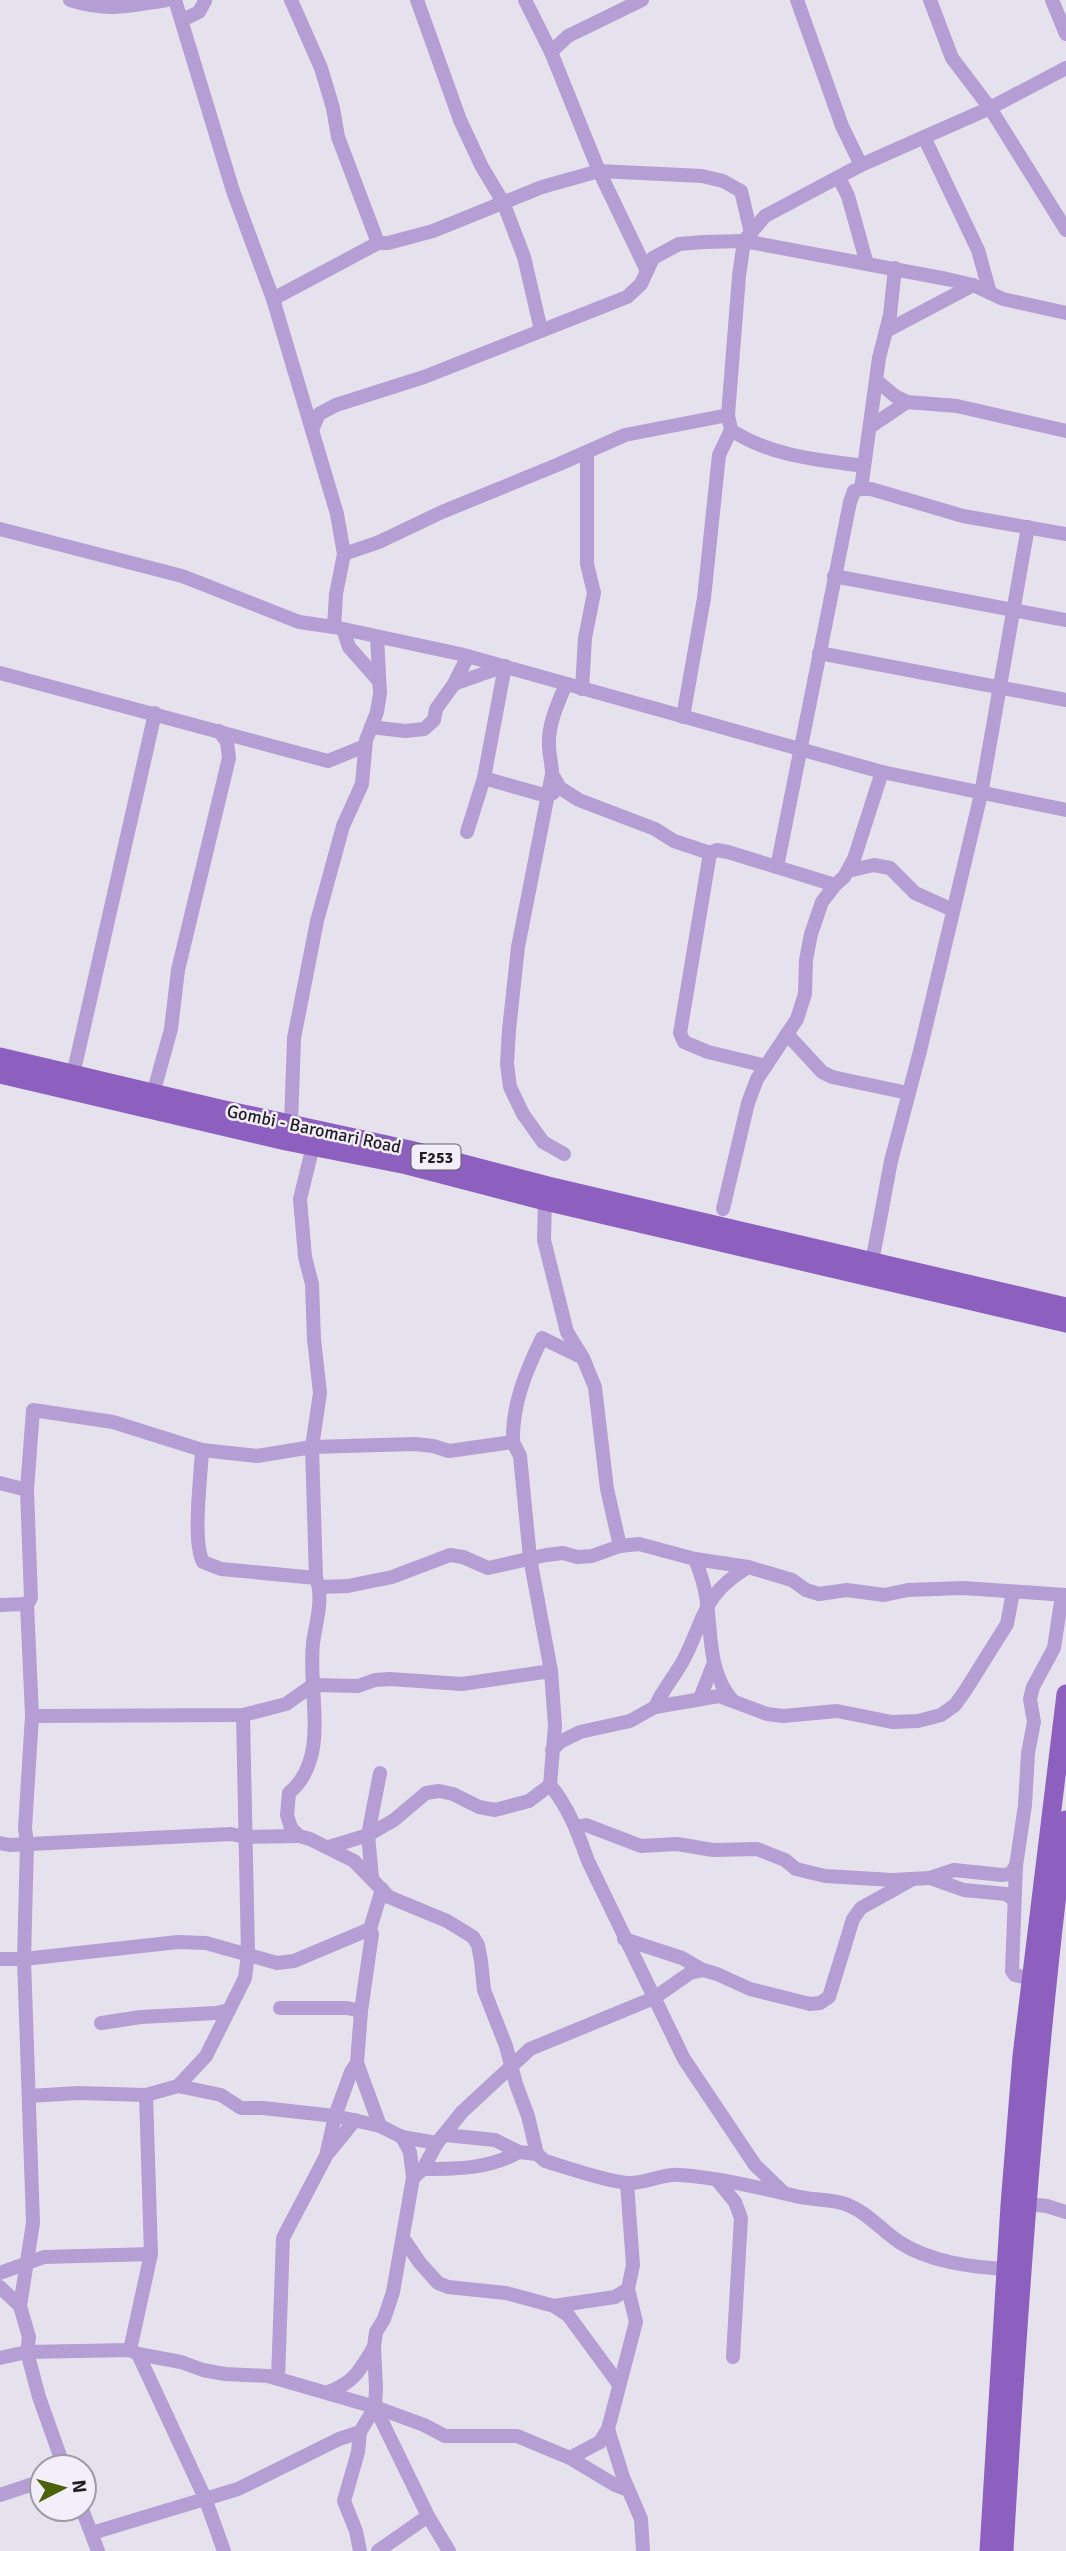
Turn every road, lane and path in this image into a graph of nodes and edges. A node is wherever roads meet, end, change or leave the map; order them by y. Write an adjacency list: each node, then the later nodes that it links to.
1 (70, 0): 2 (street)
2 (167, 0)
3 (174, 0): 13 (street)
4 (195, 0): 5 (street)
5 (206, 0): 13 (street)
6 (291, 0): 26 (street)
7 (417, 0): 22 (street)
8 (525, 0): 15 (street)
9 (642, 0): 15 (street)
10 (797, 0): 19 (street)
11 (930, 0): 17 (street)
12 (1052, 0): 14 (street)
13 (182, 20): 32 (street)
14 (1066, 34)
15 (551, 52): 20 (street)
16 (1066, 68): 17 (street)
17 (990, 108): 18 (street); 23 (street)
18 (924, 137): 19 (street); 31 (street)
19 (861, 165): 21 (street)
20 (599, 172): 22 (street); 25 (street); 29 (street)
21 (839, 178): 25 (street); 27 (street)
22 (503, 202): 26 (street); 34 (street)
23 (1060, 209): 24 (street)
24 (1066, 230)
25 (748, 237): 27 (street); 29 (street); 38 (street)
26 (378, 243): 32 (street)
27 (867, 264): 28 (street)
28 (895, 268): 30 (street); 35 (street)
29 (647, 271): 34 (street)
30 (973, 285): 31 (street); 35 (street)
31 (990, 293): 33 (street)
32 (272, 299): 40 (street)
33 (1066, 313)
34 (541, 330): 40 (street)
35 (888, 330): 36 (street)
36 (876, 380): 37 (street); 39 (street)
37 (907, 402): 39 (street); 42 (street)
38 (727, 415): 41 (street); 43 (street)
39 (870, 427): 44 (street)
40 (312, 430): 49 (street)
41 (731, 430): 44 (street); 66 (street)
42 (1066, 431)
43 (587, 452): 49 (street); 63 (street)
44 (864, 466): 45 (street)
45 (861, 488): 46 (street); 50 (street)
46 (1028, 527): 48 (street); 51 (street)
47 (0, 529): 53 (street)
48 (1066, 534)
49 (344, 554): 53 (street)
50 (834, 576): 51 (street); 55 (street)
51 (1013, 609): 52 (street); 62 (street)
52 (1066, 620)
53 (338, 627): 54 (street); 59 (street)
54 (377, 636): 56 (street); 59 (street)
55 (818, 653): 62 (street); 70 (street)
56 (468, 656): 57 (street); 60 (street)
57 (505, 666): 60 (street); 61 (street); 73 (street)
58 (0, 673): 65 (street)
59 (379, 681): 67 (street)
60 (454, 684): 67 (street)
61 (566, 684): 63 (street); 72 (street)
62 (1001, 687): 64 (street); 75 (street)
63 (582, 689): 66 (street)
64 (1066, 700)
65 (155, 713): 68 (street); 88 (street)
66 (683, 717): 70 (street)
67 (371, 727): 69 (street)
68 (219, 731): 69 (street); 90 (street)
69 (365, 746): 91 (street)
70 (800, 750): 71 (street); 80 (street)
71 (882, 772): 75 (street); 81 (street)
72 (552, 774): 74 (street); 76 (street)
73 (484, 778): 76 (street); 78 (street)
74 (560, 788): 76 (street); 79 (street)
75 (981, 794): 77 (street); 83 (street)
76 (547, 796): 93 (street)
77 (1066, 810)
78 (467, 832)
79 (710, 853): 80 (street); 86 (street)
80 (776, 867): 82 (street)
81 (848, 871): 82 (street); 83 (street)
82 (835, 884): 84 (street)
83 (953, 910): 89 (street)
84 (787, 1034): 86 (street); 89 (street)
85 (0, 1057): 88 (main road, Gombi - Baromari Road / F253)
86 (766, 1066): 95 (street)
87 (0, 1074): 91 (main road, Gombi - Baromari Road / F253)
88 (73, 1075): 90 (main road, Gombi - Baromari Road / F253)
89 (908, 1093): 96 (street)
90 (153, 1094): 91 (main road, Gombi - Baromari Road / F253)
91 (288, 1132): 92 (main road, Gombi - Baromari Road / F253); 96 (main road, Gombi - Baromari Road / F253)
92 (313, 1146): 94 (main road, Gombi - Baromari Road / F253); 101 (street)
93 (564, 1154)
94 (545, 1201): 96 (main road, Gombi - Baromari Road / F253); 99 (street)
95 (723, 1209)
96 (870, 1269): 97 (main road, F253); 98 (main road, F253)
97 (1066, 1307)
98 (1066, 1323)
99 (583, 1358): 100 (street); 105 (street)
100 (513, 1442): 101 (street); 106 (street)
101 (312, 1447): 102 (street); 109 (street)
102 (202, 1450): 104 (street); 109 (street)
103 (0, 1483): 104 (street)
104 (27, 1490): 112 (street)
105 (620, 1546): 106 (street); 107 (street)
106 (530, 1558): 109 (street); 116 (street)
107 (695, 1559): 108 (street); 114 (street)
108 (748, 1567): 110 (street); 114 (street)
109 (318, 1583): 117 (street)
110 (1013, 1592): 111 (street); 120 (street)
111 (1064, 1595): 137 (street)
112 (27, 1604): 113 (street); 124 (street)
113 (0, 1605)
114 (707, 1605): 115 (street); 121 (street)
115 (713, 1665): 119 (street); 120 (street)
116 (551, 1671): 117 (street); 123 (street)
117 (313, 1685): 122 (street); 132 (street)
118 (1066, 1694): 148 (main road)
119 (700, 1698): 120 (street); 121 (street)
120 (732, 1700)
121 (655, 1707): 125 (street)
122 (243, 1714): 124 (street); 133 (street)
123 (554, 1715): 125 (street); 126 (street)
124 (32, 1716): 135 (street)
125 (580, 1732): 126 (street)
126 (552, 1750): 128 (street)
127 (380, 1773): 131 (street)
128 (550, 1785): 130 (street); 131 (street)
129 (1066, 1820): 173 (main road)
130 (577, 1827): 139 (street); 143 (street)
131 (368, 1835): 136 (street); 140 (street)
132 (299, 1836): 133 (street); 136 (street)
133 (246, 1837): 135 (street); 144 (street)
134 (0, 1843): 135 (street)
135 (27, 1844): 146 (street)
136 (329, 1847): 140 (street)
137 (1016, 1866): 138 (street); 141 (street)
138 (930, 1878): 139 (street); 141 (street)
139 (914, 1879): 147 (street)
140 (377, 1884): 142 (street); 155 (street)
141 (1013, 1899): 148 (street)
142 (370, 1929): 144 (street); 152 (street)
143 (624, 1939): 147 (street); 149 (street)
144 (248, 1954): 146 (street); 151 (street)
145 (0, 1959): 146 (street)
146 (24, 1959): 158 (street)
147 (703, 1970): 149 (street)
148 (1032, 1979): 178 (main road)
149 (654, 1998): 155 (street); 167 (street)
150 (280, 2008): 152 (street)
151 (229, 2010): 153 (street); 156 (street)
152 (361, 2011): 154 (street)
153 (101, 2022)
154 (357, 2063): 159 (street); 161 (street)
155 (512, 2067): 163 (street); 165 (street)
156 (178, 2086): 157 (street); 159 (street)
157 (146, 2095): 158 (street); 176 (street)
158 (29, 2096): 177 (street)
159 (335, 2116): 160 (street); 166 (street)
160 (355, 2120): 161 (street); 166 (street)
161 (380, 2126): 162 (street)
162 (402, 2137): 163 (street); 168 (street)
163 (441, 2139): 164 (street); 168 (street)
164 (519, 2152): 165 (street); 168 (street)
165 (537, 2154): 170 (street)
166 (326, 2156): 189 (street)
167 (755, 2165): 171 (street); 172 (street)
168 (418, 2173): 175 (street)
169 (717, 2180): 170 (street); 171 (street); 187 (street)
170 (627, 2183): 181 (street)
171 (762, 2188): 172 (street)
172 (783, 2193): 178 (street)
173 (1026, 2204): 174 (street); 211 (main road)
174 (1066, 2212)
175 (403, 2238): 183 (street); 184 (street)
176 (151, 2254): 177 (street); 186 (street)
177 (26, 2264): 179 (street); 182 (street)
178 (1006, 2269): 210 (main road)
179 (0, 2273)
180 (0, 2287): 182 (street)
181 (628, 2289): 183 (street); 190 (street)
182 (20, 2306): 185 (street)
183 (554, 2306): 190 (street)
184 (374, 2347): 191 (street); 192 (street)
185 (27, 2352): 186 (street); 188 (street); 195 (street)
186 (134, 2352): 189 (street); 200 (street)
187 (733, 2357)
188 (0, 2358)
189 (278, 2379): 191 (street)
190 (618, 2383): 193 (street)
191 (328, 2392): 192 (street)
192 (375, 2407): 194 (street); 196 (street); 201 (street)
193 (608, 2429): 196 (street); 198 (street)
194 (360, 2432): 200 (street); 206 (street)
195 (59, 2453)
196 (570, 2458): 198 (street)
197 (28, 2486): 199 (street)
198 (628, 2490): 209 (street)
199 (0, 2495)
200 (205, 2498): 203 (street); 205 (street)
201 (428, 2516): 207 (street); 208 (street)
202 (88, 2523): 203 (street)
203 (92, 2533): 204 (street)
204 (98, 2551)
205 (224, 2551)
206 (360, 2551)
207 (378, 2551)
208 (449, 2551)
209 (643, 2551)
210 (989, 2551)
211 (1004, 2551)

